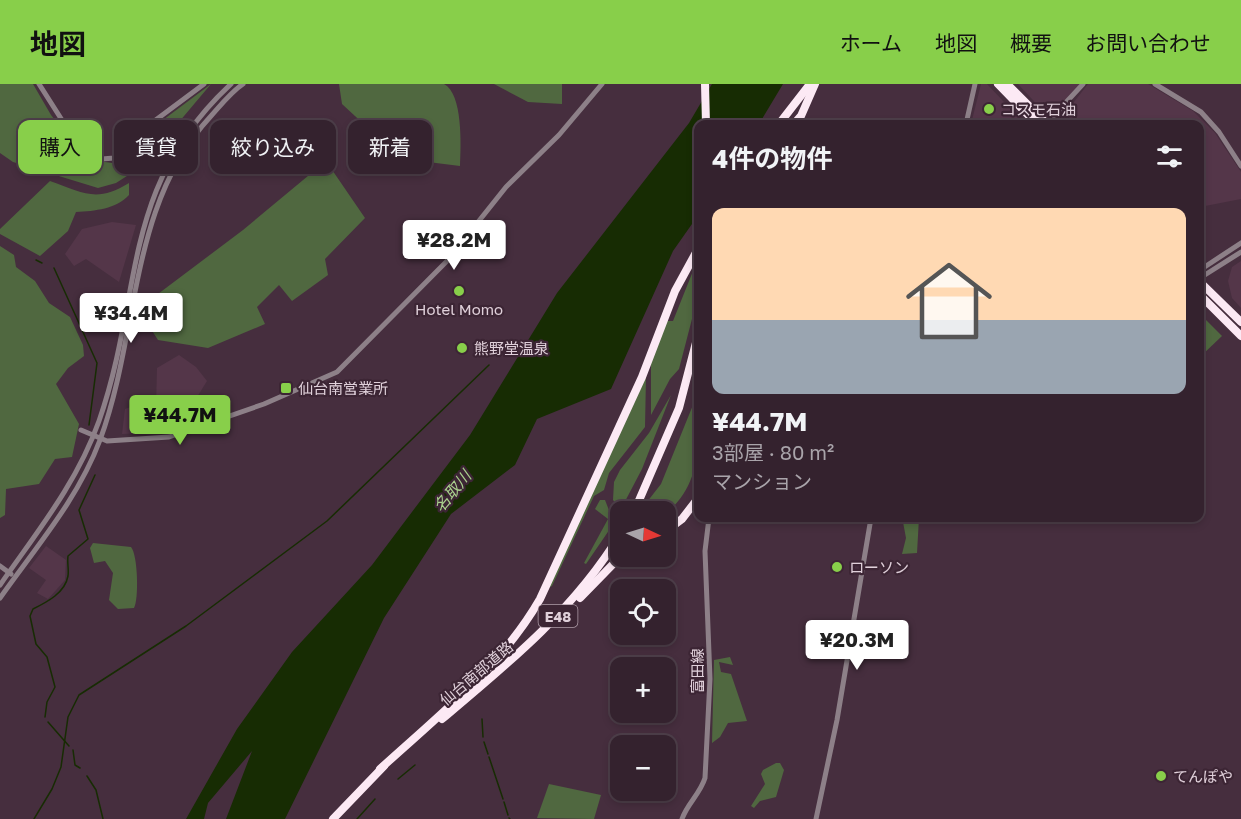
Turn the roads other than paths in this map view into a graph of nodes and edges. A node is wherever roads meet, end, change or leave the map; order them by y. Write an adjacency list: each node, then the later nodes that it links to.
1 (39, 84): 2 (street)
2 (204, 84)
3 (230, 84): 14 (street); 34 (street)
4 (243, 84): 14 (street)
5 (602, 84): 35 (street)
6 (705, 84): 15 (highway)
7 (810, 84): 16 (highway)
8 (815, 84): 17 (highway)
9 (975, 84): 18 (street)
10 (998, 84): 19 (highway)
11 (1007, 84): 20 (highway)
12 (1083, 84): 21 (street)
13 (1155, 84): 22 (street)
14 (235, 90): 35 (street)
15 (706, 120)
16 (782, 120)
17 (798, 120)
18 (967, 120)
19 (1033, 120)
20 (1042, 120)
21 (1050, 120)
22 (1241, 166)
23 (1241, 243): 26 (street)
24 (1241, 252): 27 (street)
25 (694, 256): 49 (highway)
26 (1204, 267)
27 (1204, 277)
28 (1204, 284): 30 (highway)
29 (1204, 300): 31 (highway)
30 (1241, 322)
31 (1241, 336)
32 (694, 350): 36 (highway)
33 (81, 430): 34 (street)
34 (93, 436): 35 (street); 44 (street)
35 (100, 439): 45 (street)
36 (639, 501)
37 (694, 503): 40 (highway)
38 (709, 522): 51 (street, 富田線)
39 (870, 522): 52 (street)
40 (676, 524)
41 (610, 548): 48 (highway, 仙台南部道路 / E48)
42 (0, 566): 44 (street)
43 (610, 567): 48 (highway)
44 (9, 573): 45 (street); 46 (street)
45 (15, 577): 47 (street)
46 (0, 585)
47 (0, 598)
48 (482, 687): 49 (highway, 仙台南部道路 / E48)
49 (381, 769): 50 (highway, 仙台南部道路 / E48)
50 (333, 819)
51 (682, 819)
52 (816, 819)

